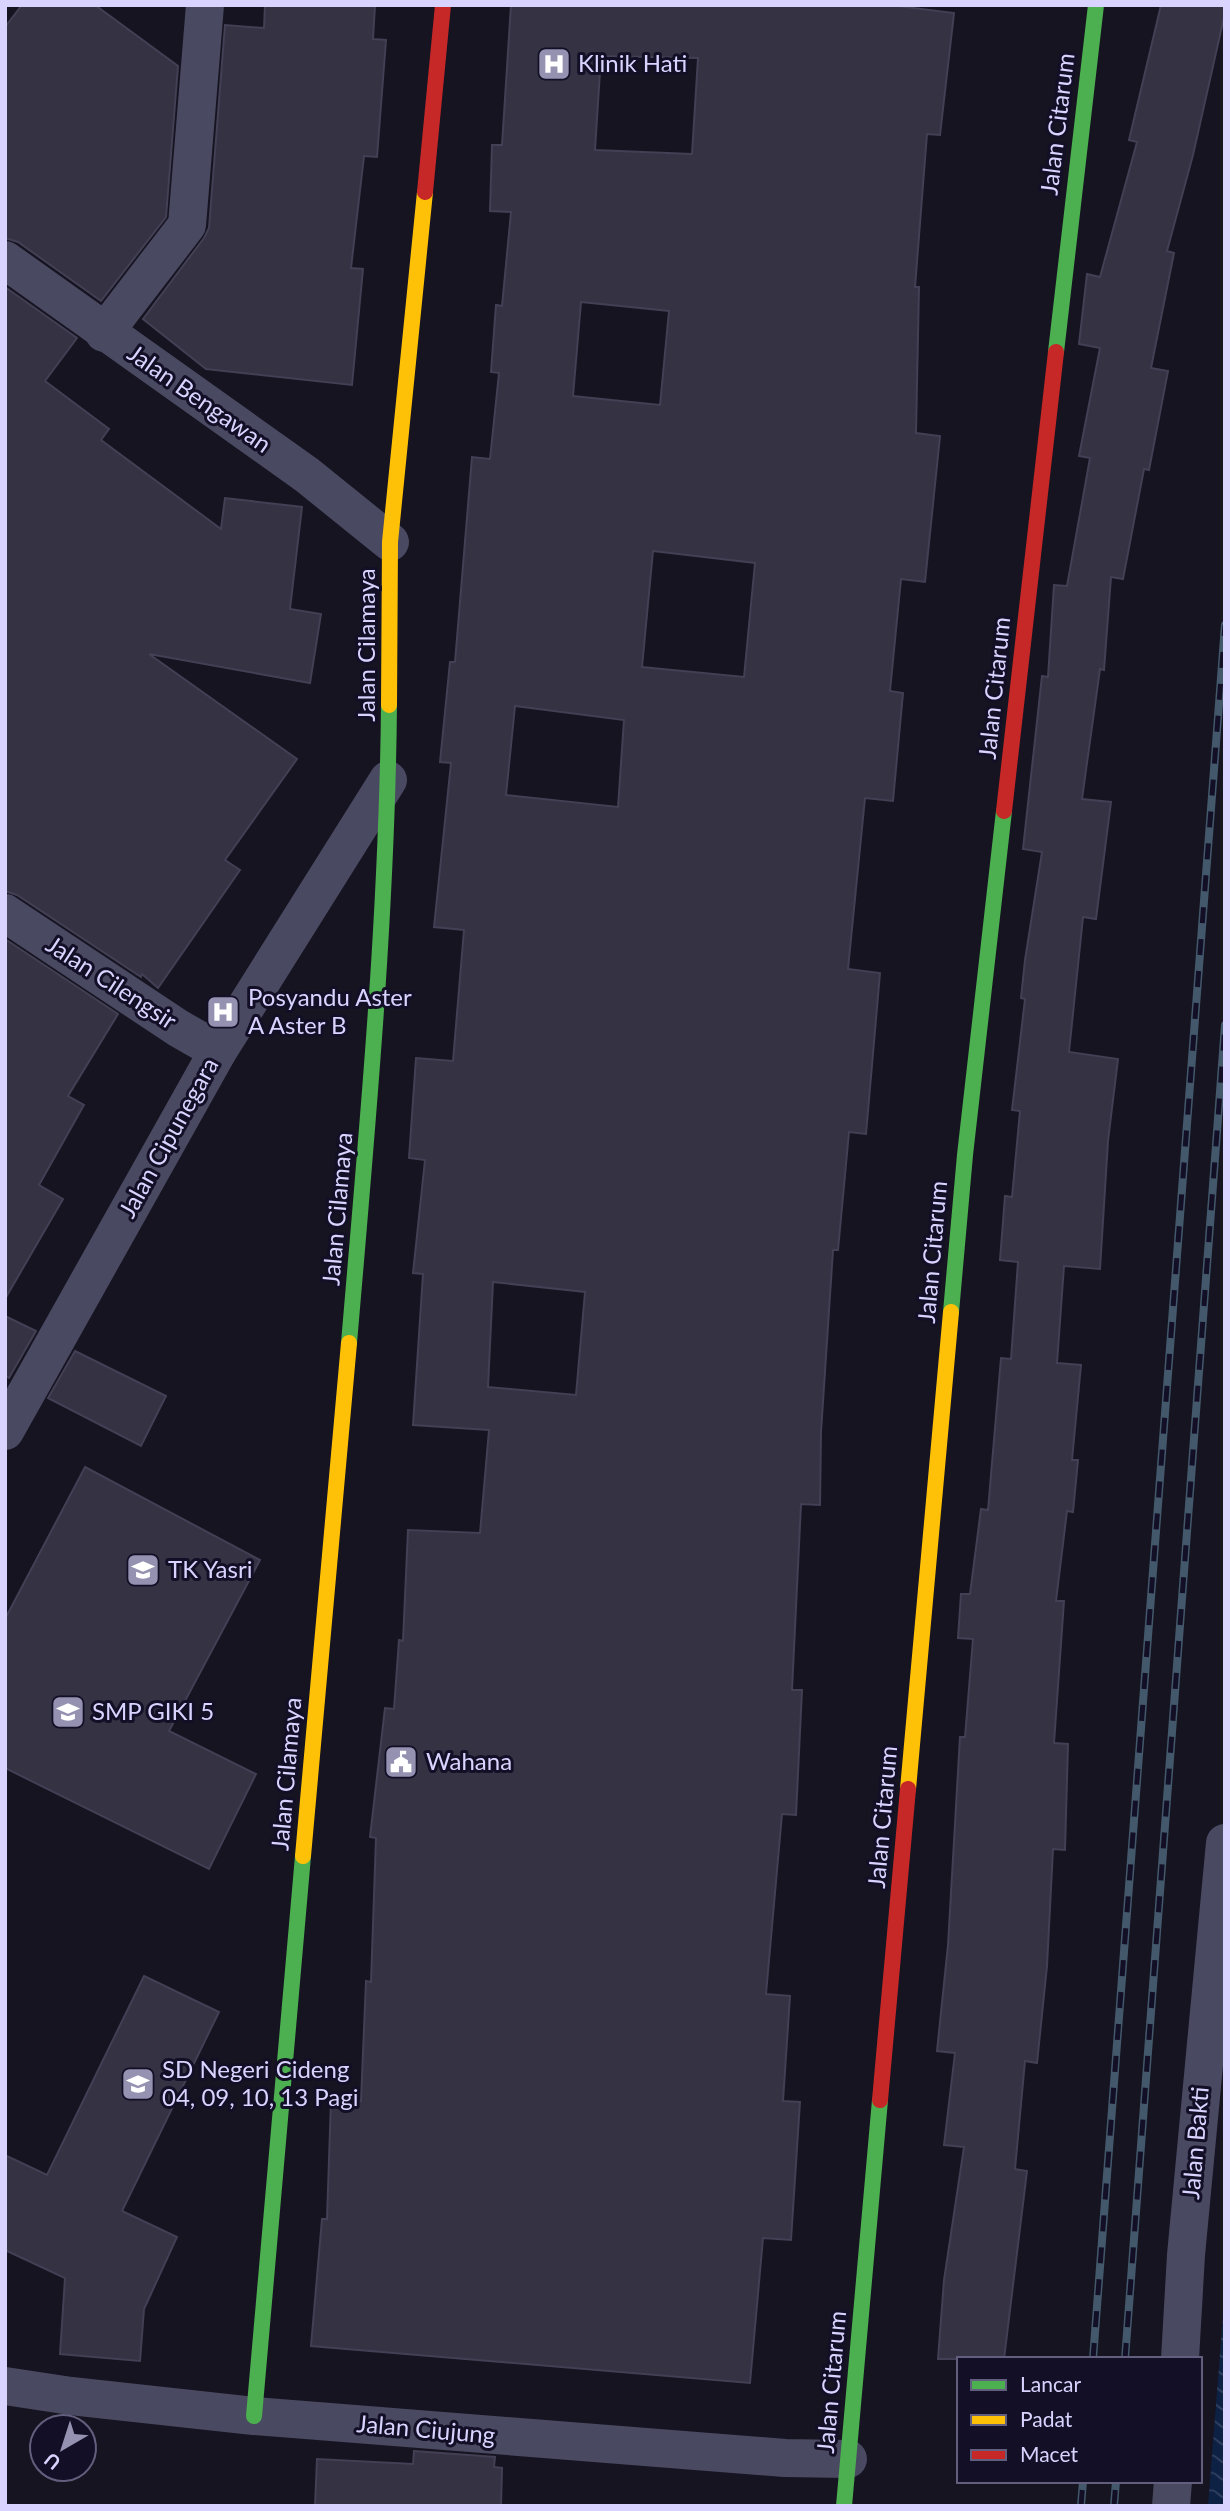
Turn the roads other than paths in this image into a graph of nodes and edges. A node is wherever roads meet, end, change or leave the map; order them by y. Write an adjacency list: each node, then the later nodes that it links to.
1 (205, 5): 5 (street)
2 (443, 5): 6 (street, Jalan Cilamaya)
3 (1096, 5): 15 (street, Jalan Citarum)
4 (5, 260): 5 (street, Jalan Bengawan)
5 (104, 333): 6 (street, Jalan Bengawan)
6 (390, 542): 7 (street, Jalan Cilamaya)
7 (388, 780): 9 (street, Jalan Cipunegara); 14 (street, Jalan Cilamaya)
8 (5, 913): 9 (street, Jalan Cilengsir)
9 (218, 1051): 10 (street, Jalan Cipunegara)
10 (10, 1409)
11 (1225, 1843): 12 (street, Jalan Bakti)
12 (1180, 2357)
13 (5, 2386): 14 (street, Jalan Ciujung)
14 (254, 2416): 15 (street, Jalan Ciujung)
15 (848, 2459): 17 (street, Jalan Citarum)
16 (1173, 2483): 18 (street)
17 (844, 2506)
18 (1171, 2506)

